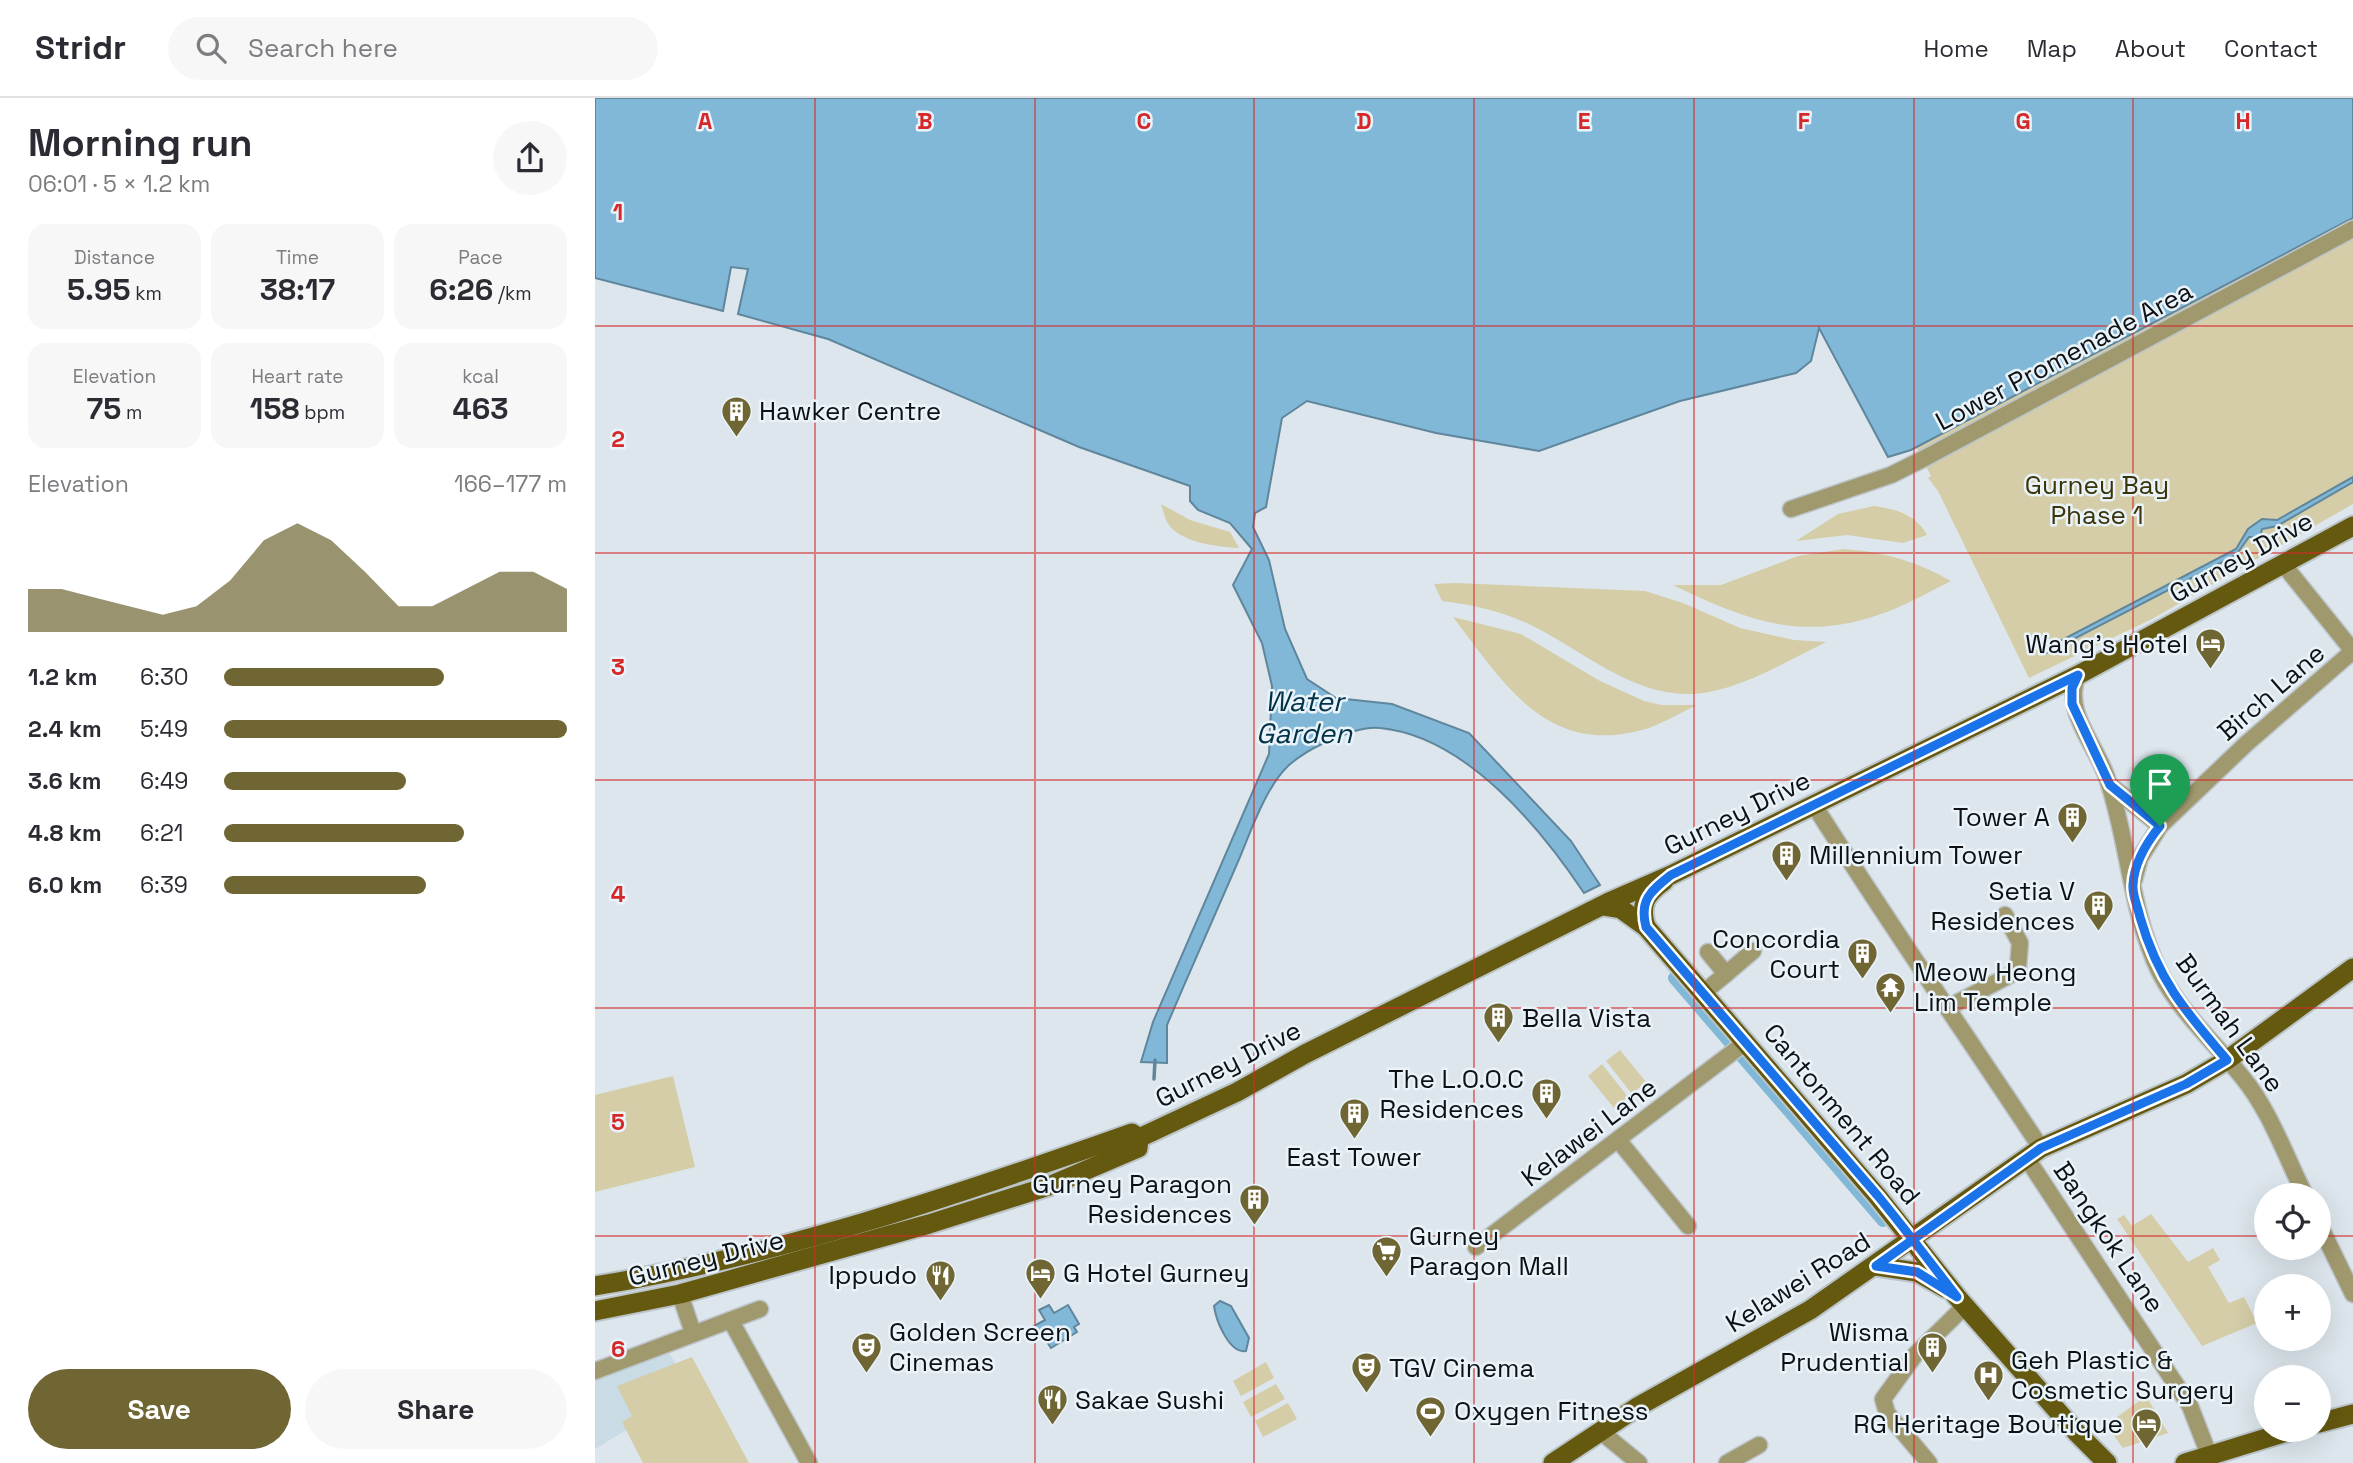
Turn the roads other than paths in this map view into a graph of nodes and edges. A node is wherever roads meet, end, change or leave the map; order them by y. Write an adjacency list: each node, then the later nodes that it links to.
1 (2353, 229): 2 (street, Lower Promenade Area)
2 (1791, 509)
3 (2353, 526): 4 (main road, Gurney Drive)
4 (2283, 564): 5 (street); 6 (main road, Gurney Drive)
5 (2353, 651): 9 (street, Birch Lane)
6 (2078, 675): 7 (street, Burmah Lane); 8 (main road, Gurney Drive)
7 (2110, 785): 9 (street); 11 (street, Burmah Lane)
8 (1814, 805): 10 (main road, Gurney Drive); 20 (street, Bangkok Lane)
9 (2160, 826): 11 (street, Birch Lane)
10 (1671, 875): 12 (main road, Gurney Drive); 14 (main road)
11 (2132, 886): 22 (street, Burmah Lane)
12 (1603, 906): 14 (main road, Cantonment Road); 23 (main road, Gurney Drive)
13 (2004, 915): 20 (street)
14 (1646, 927): 19 (main road, Cantonment Road)
15 (1753, 951): 18 (street)
16 (1708, 952): 18 (street)
17 (2353, 968): 22 (main road, Kelawei Road)
18 (1726, 974): 19 (street)
19 (1703, 993): 21 (main road, Cantonment Road)
20 (1949, 1007): 25 (street, Bangkok Lane)
21 (1738, 1048): 24 (street, Kelawei Lane); 30 (main road, Cantonment Road)
22 (2227, 1060): 25 (main road, Kelawei Road); 27 (street, Burmah Lane)
23 (1139, 1138): 26 (main road, Gurney Drive); 28 (main road, Gurney Drive)
24 (1619, 1141): 29 (street); 31 (street, Kelawei Lane)
25 (2033, 1152): 30 (main road, Kelawei Road); 49 (street, Bangkok Lane)
26 (1042, 1165): 28 (main road); 34 (main road, Gurney Drive)
27 (2299, 1183)
28 (1049, 1186): 36 (main road, Gurney Drive)
29 (1688, 1226)
30 (1912, 1239): 33 (main road, Kelawei Road); 37 (main road, Cantonment Road)
31 (1476, 1247)
32 (2331, 1248): 35 (street)
33 (1876, 1266): 37 (main road); 45 (main road, Kelawei Road)
34 (595, 1286)
35 (2351, 1287)
36 (680, 1294): 39 (main road, Gurney Drive); 41 (street)
37 (1961, 1301): 48 (main road, Cantonment Road); 54 (street)
38 (760, 1310): 40 (street)
39 (595, 1311)
40 (731, 1321): 41 (street); 50 (street)
41 (692, 1333): 42 (street)
42 (595, 1371)
43 (2353, 1414): 44 (main road)
44 (2331, 1420)
45 (1600, 1431): 51 (main road, Kelawei Road); 52 (street)
46 (2254, 1442): 49 (main road)
47 (1759, 1445): 53 (street)
48 (2086, 1452): 55 (main road, Cantonment Road)
49 (2209, 1455): 56 (main road)
50 (809, 1463)
51 (1553, 1463)
52 (1639, 1463)
53 (1727, 1463)
54 (1929, 1463)
55 (2107, 1463)
56 (2185, 1463)

